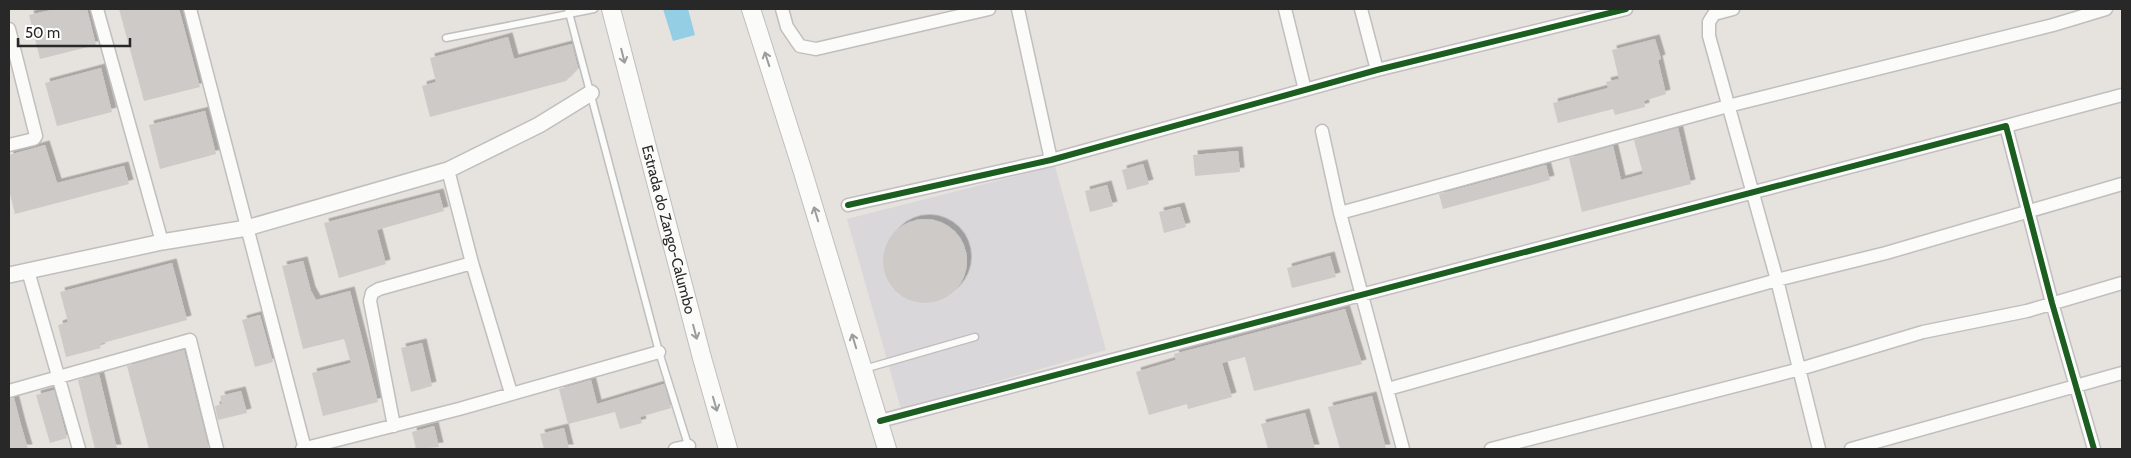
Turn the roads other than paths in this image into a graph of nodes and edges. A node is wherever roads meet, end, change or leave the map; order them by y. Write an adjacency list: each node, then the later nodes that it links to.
1 (97, 9): 34 (street)
2 (190, 9): 33 (street)
3 (594, 9): 14 (lane)
4 (611, 9): 59 (main road, Estrada do Zango-Calumbo, one-way to 59)
5 (751, 9): 44 (main road, one-way to 5)
6 (782, 9): 7 (street)
7 (989, 9)
8 (1018, 9): 26 (street)
9 (1285, 9): 19 (street)
10 (1361, 9): 18 (street)
11 (1626, 9): 18 (street)
12 (1733, 9): 22 (street)
13 (2106, 9): 22 (street)
14 (568, 11): 16 (lane); 20 (lane)
15 (9, 29): 17 (street)
16 (446, 38)
17 (12, 55): 25 (street)
18 (1377, 70): 19 (street)
19 (1305, 90): 26 (street)
20 (590, 93): 27 (street); 43 (lane)
21 (2122, 95): 23 (street)
22 (1728, 106): 29 (street); 32 (street)
23 (2006, 126): 29 (street); 31 (street)
24 (1322, 131): 32 (street)
25 (9, 145)
26 (1052, 160): 30 (street)
27 (448, 170): 33 (street); 35 (street)
28 (2122, 184): 31 (street)
29 (1754, 191): 38 (street); 40 (street)
30 (848, 205)
31 (2029, 212): 38 (street); 41 (street)
32 (1340, 213): 40 (street)
33 (248, 228): 34 (street); 57 (street)
34 (162, 242): 36 (street)
35 (472, 263): 51 (street); 53 (street)
36 (28, 271): 37 (street); 47 (street)
37 (9, 275)
38 (1777, 280): 45 (street); 49 (street)
39 (2122, 283): 41 (street)
40 (1362, 294): 49 (street); 52 (street)
41 (2052, 303): 45 (street); 48 (street)
42 (975, 337): 44 (lane)
43 (659, 352): 51 (street); 54 (lane)
44 (863, 369): 52 (main road)
45 (1800, 369): 62 (street); 63 (street)
46 (2122, 373): 48 (street)
47 (58, 377): 50 (street); 55 (street); 56 (street)
48 (2076, 385): 64 (street); 65 (street)
49 (1388, 389): 61 (street)
50 (9, 391)
51 (511, 393): 53 (street)
52 (880, 421): 60 (main road)
53 (394, 426): 57 (street)
54 (689, 447): 58 (street)
55 (79, 449)
56 (217, 449)
57 (304, 449)
58 (675, 449)
59 (728, 449)
60 (887, 449)
61 (1403, 449)
62 (1492, 449)
63 (1819, 449)
64 (1851, 449)
65 (2094, 449)

